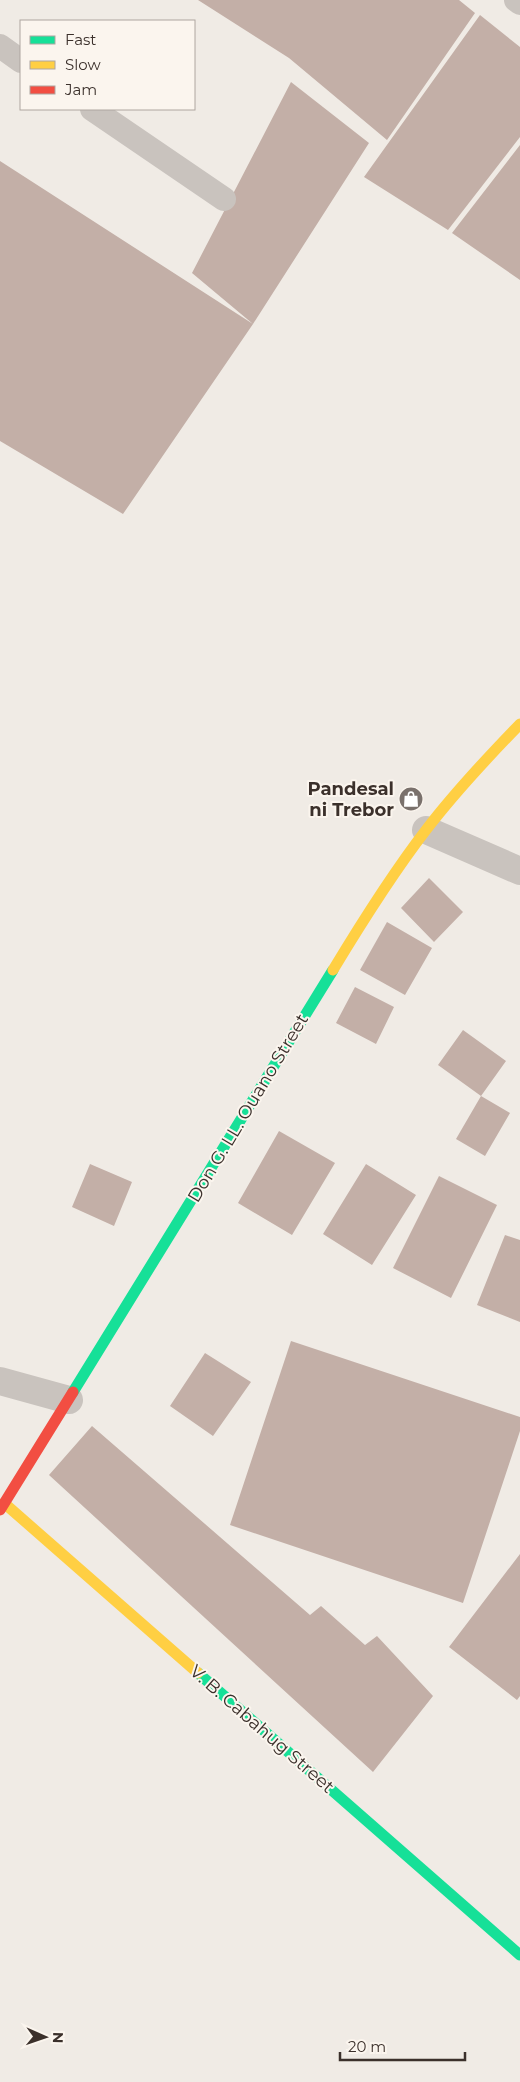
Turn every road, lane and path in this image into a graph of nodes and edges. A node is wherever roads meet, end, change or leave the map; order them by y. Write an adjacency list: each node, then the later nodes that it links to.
1 (516, 0): 2 (lane)
2 (520, 3)
3 (0, 46): 4 (lane)
4 (20, 60)
5 (93, 110): 6 (lane)
6 (224, 199)
7 (520, 724): 8 (street, Don G. LL. Ouano Street)
8 (426, 830): 9 (street); 11 (street, Don G. LL. Ouano Street)
9 (520, 871)
10 (0, 1381): 11 (street)
11 (69, 1400): 12 (street, Don G. LL. Ouano Street)
12 (2, 1507): 13 (street, V. B. Cabahug Street)
13 (520, 1955)

